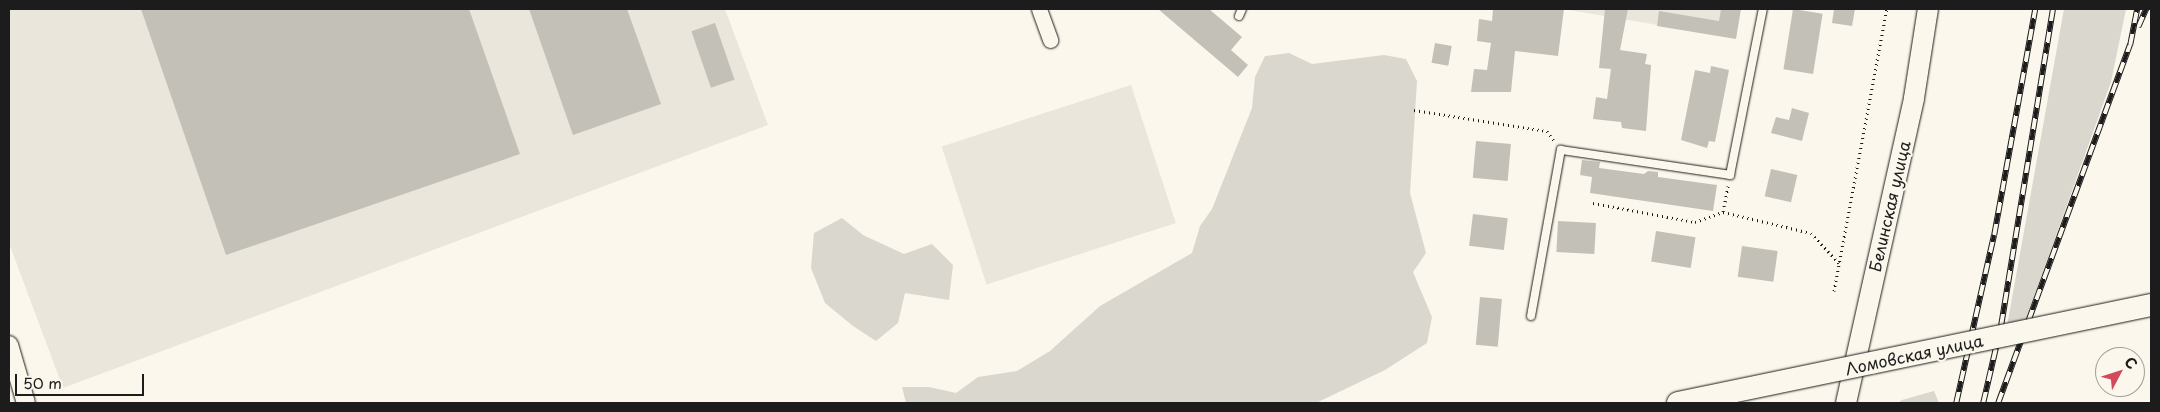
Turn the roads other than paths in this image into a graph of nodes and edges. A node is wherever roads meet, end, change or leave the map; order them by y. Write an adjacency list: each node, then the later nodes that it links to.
1 (1039, 9): 4 (street)
2 (1763, 9): 6 (lane)
3 (1928, 9): 10 (main road, Белинская улица)
4 (1050, 40)
5 (2151, 305): 9 (main road, Ломовская улица, bridge)
6 (1531, 316)
7 (9, 345): 8 (street)
8 (26, 403)
9 (1678, 403)
10 (1846, 403)

